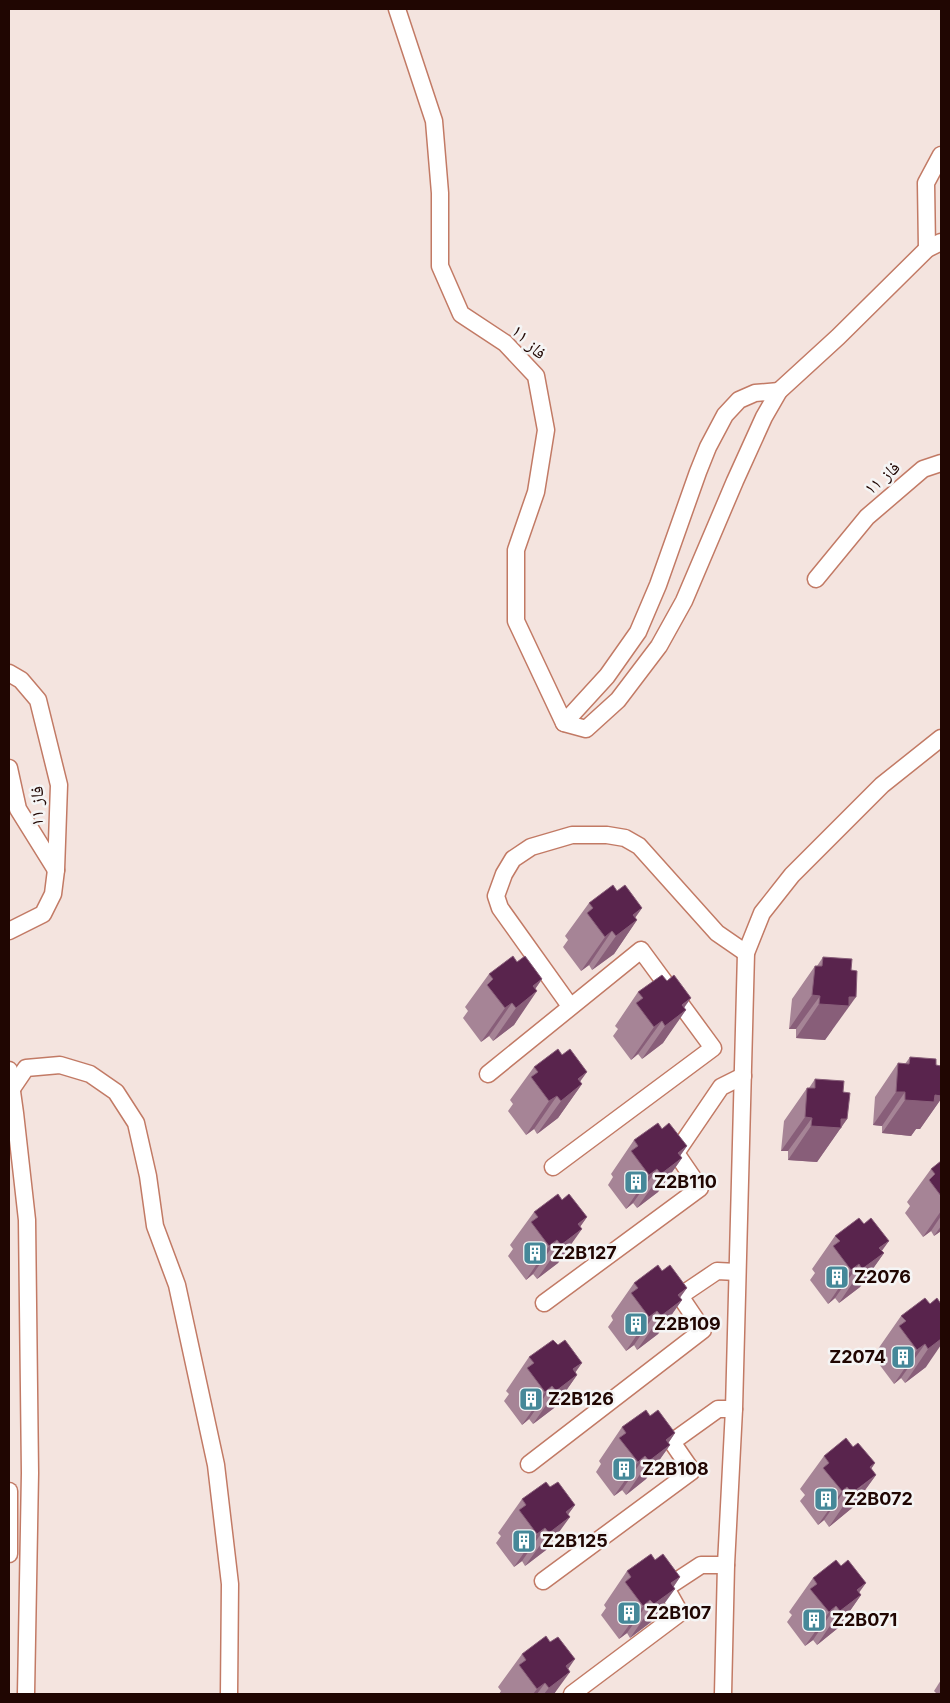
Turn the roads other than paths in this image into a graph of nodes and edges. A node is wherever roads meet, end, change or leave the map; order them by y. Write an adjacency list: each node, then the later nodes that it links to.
1 (397, 9): 8 (street, فاز ۱۱)
2 (941, 155): 3 (street)
3 (934, 246): 4 (street)
4 (780, 392): 8 (street); 8 (street)
5 (941, 463): 6 (street, فاز ۱۱)
6 (816, 579)
7 (9, 672): 11 (street, فاز ۱۱)
8 (564, 723)
9 (941, 738): 13 (street)
10 (9, 768): 11 (street)
11 (56, 870): 12 (street, فاز ۱۱)
12 (9, 931)
13 (746, 953): 14 (street); 17 (street)
14 (570, 1006): 16 (street); 19 (street)
15 (9, 1070): 18 (street)
16 (488, 1074)
17 (743, 1076): 20 (street); 21 (street)
18 (10, 1090): 28 (street); 29 (street)
19 (554, 1168)
20 (738, 1272): 22 (street); 23 (street)
21 (544, 1304)
22 (734, 1409): 26 (street); 27 (street)
23 (529, 1464)
24 (9, 1491): 25 (street)
25 (9, 1554)
26 (726, 1565): 30 (street); 31 (street)
27 (543, 1581)
28 (26, 1694)
29 (229, 1694)
30 (572, 1694)
31 (723, 1694)

